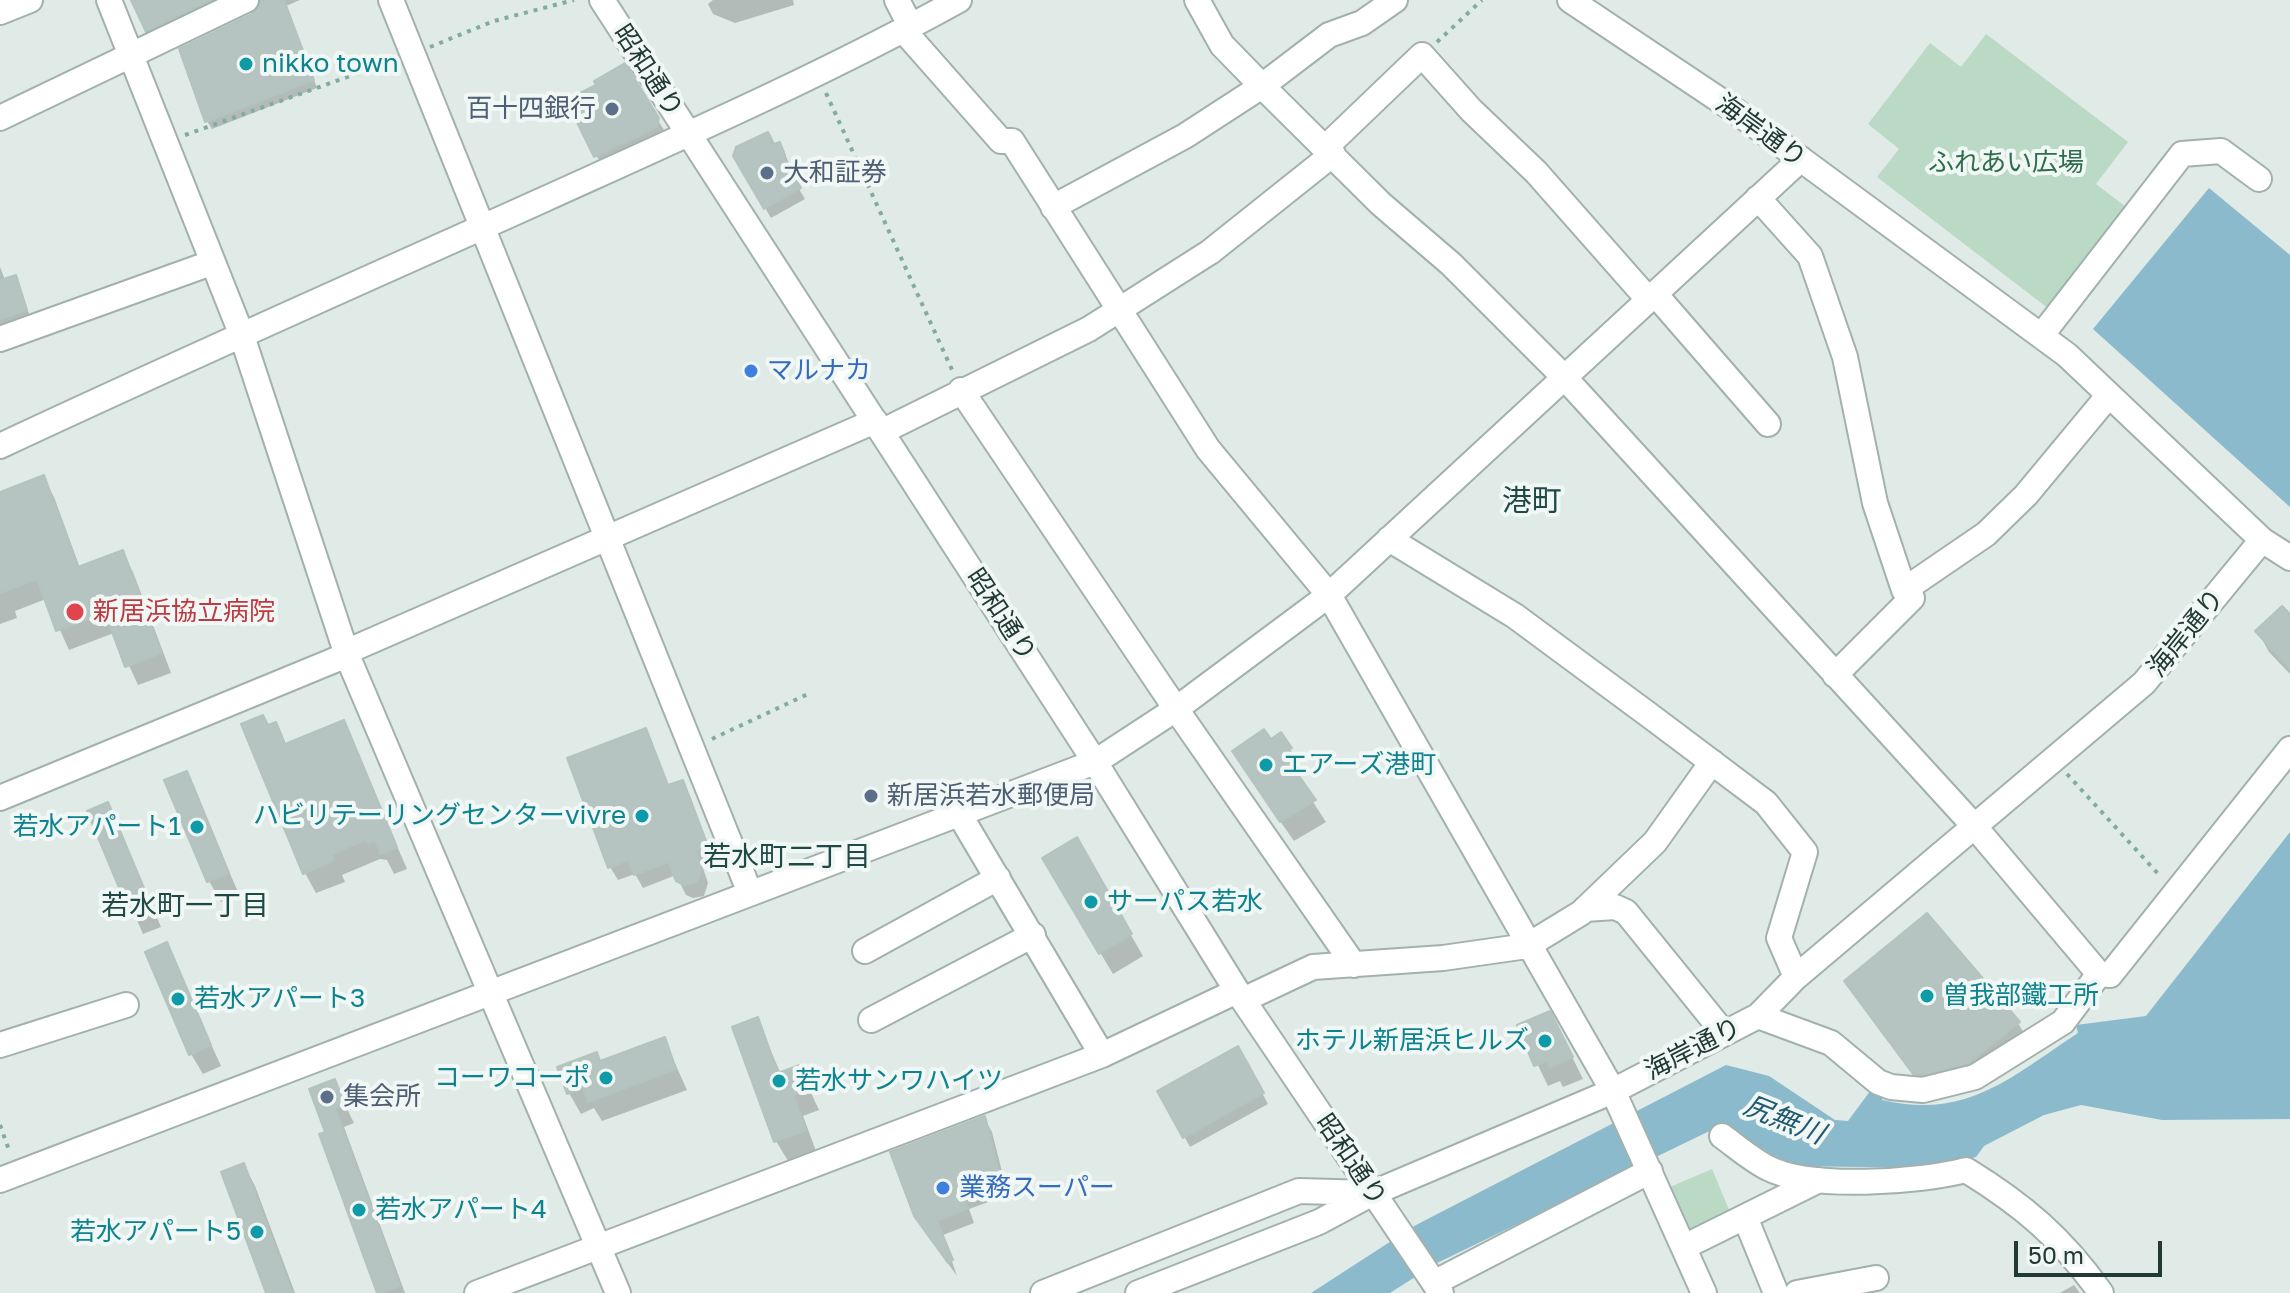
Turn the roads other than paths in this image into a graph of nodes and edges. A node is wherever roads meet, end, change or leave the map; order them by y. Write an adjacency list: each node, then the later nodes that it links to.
1 (30, 0): 11 (street)
2 (109, 0): 13 (street)
3 (246, 0): 13 (street)
4 (391, 0): 22 (street)
5 (602, 0): 16 (street, 昭和通り)
6 (897, 0): 12 (street)
7 (959, 0): 12 (street)
8 (1197, 0): 14 (street)
9 (1395, 0): 14 (street)
10 (1570, 0): 18 (street, 海岸通り)
11 (0, 12)
12 (907, 29): 16 (street); 21 (street)
13 (129, 53): 15 (street); 23 (street)
14 (1262, 86): 17 (street); 21 (street)
15 (0, 118)
16 (690, 134): 22 (street); 33 (street, 昭和通り)
17 (1329, 151): 24 (street); 25 (street); 29 (street)
18 (1801, 159): 20 (street); 27 (street, 海岸通り)
19 (2259, 179): 27 (street)
20 (1758, 198): 24 (street); 39 (street)
21 (1053, 207): 25 (street)
22 (482, 227): 26 (street); 35 (street)
23 (211, 263): 26 (street); 28 (street)
24 (1652, 296): 29 (street); 32 (street)
25 (1119, 309): 30 (street); 40 (street)
26 (241, 333): 34 (street); 41 (street)
27 (2041, 336): 31 (street, 海岸通り)
28 (0, 339)
29 (1564, 377): 36 (street); 42 (street)
30 (961, 390): 33 (street); 43 (street)
31 (2109, 395): 37 (street, 海岸通り); 39 (street)
32 (1768, 424)
33 (879, 426): 35 (street); 45 (street, 昭和通り)
34 (0, 446)
35 (609, 538): 41 (street); 51 (street)
36 (1389, 539): 40 (street); 46 (street)
37 (2262, 540): 38 (street); 49 (street, 海岸通り)
38 (2290, 558)
39 (1904, 590): 42 (street)
40 (1329, 595): 43 (street); 54 (street)
41 (347, 655): 47 (street); 59 (street)
42 (1835, 675): 49 (street)
43 (1176, 709): 45 (street); 56 (street)
44 (2290, 749): 57 (street)
45 (1095, 762): 48 (street); 60 (street, 昭和通り)
46 (1712, 762): 52 (street); 58 (street)
47 (0, 798)
48 (958, 812): 50 (street); 51 (street)
49 (1975, 827): 57 (street); 58 (street, 海岸通り)
50 (998, 878): 53 (street); 55 (street)
51 (750, 893): 59 (street)
52 (1585, 909): 54 (street); 64 (street)
53 (1033, 935): 63 (street); 66 (street)
54 (1527, 946): 56 (street); 67 (street)
55 (865, 951)
56 (1354, 965): 60 (street)
57 (2099, 974): 62 (street)
58 (1796, 977): 62 (street, 海岸通り)
59 (490, 991): 70 (street); 74 (street)
60 (1240, 996): 66 (street); 72 (street, 昭和通り)
61 (126, 1005): 65 (street)
62 (1758, 1016): 64 (street, 海岸通り)
63 (871, 1020)
64 (1724, 1033): 67 (street, 海岸通り)
65 (0, 1045)
66 (1102, 1055): 74 (street)
67 (1613, 1091): 69 (street); 72 (street, 海岸通り)
68 (1722, 1136): 71 (street)
69 (1648, 1167): 75 (street); 77 (street)
70 (8, 1177)
71 (1819, 1180): 73 (street); 85 (street)
72 (1373, 1193): 77 (street, 昭和通り); 80 (street); 81 (street, 海岸通り)
73 (1745, 1217): 75 (street); 83 (street)
74 (598, 1247): 78 (street); 79 (street)
75 (1684, 1247): 82 (street)
76 (1876, 1278): 84 (street)
77 (1434, 1283)
78 (477, 1293)
79 (618, 1293)
80 (1043, 1293)
81 (1138, 1293)
82 (1704, 1293)
83 (1776, 1293)
84 (1797, 1293)
85 (2101, 1293)

